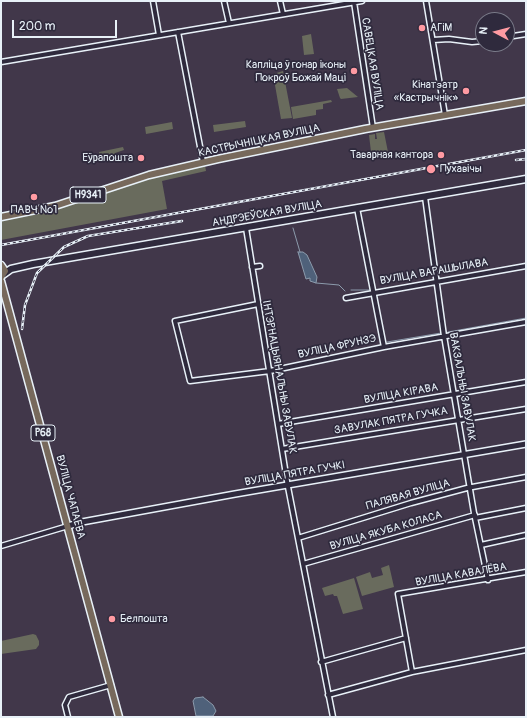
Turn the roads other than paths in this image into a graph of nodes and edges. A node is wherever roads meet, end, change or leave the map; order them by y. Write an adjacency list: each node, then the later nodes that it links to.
1 (153, 1): 11 (street)
2 (224, 1): 8 (street)
3 (280, 1): 7 (street)
4 (362, 1): 6 (street)
5 (426, 1): 13 (street)
6 (354, 2): 7 (street); 18 (street, САВЕЦКАЯ ВУЛІЦА)
7 (282, 14): 8 (street)
8 (229, 23): 9 (street)
9 (178, 32): 11 (street); 19 (street)
10 (526, 34): 12 (street)
11 (159, 35): 15 (street)
12 (515, 36)
13 (433, 40): 14 (street); 17 (street)
14 (475, 42)
15 (1, 62)
16 (526, 101): 17 (main road, КАСТРЫЧНІЦКАЯ ВУЛІЦА / Н9341)
17 (445, 115): 18 (main road, КАСТРЫЧНІЦКАЯ ВУЛІЦА / Н9341)
18 (373, 128): 19 (main road, КАСТРЫЧНІЦКАЯ ВУЛІЦА / Н9341)
19 (203, 162): 23 (main road, КАСТРЫЧНІЦКАЯ ВУЛІЦА / Н9341)
20 (526, 179): 21 (main road, АНДРЭЕЎСКАЯ ВУЛІЦА)
21 (425, 196): 22 (main road, АНДРЭЕЎСКАЯ ВУЛІЦА); 31 (street, ВАКЗАЛЬНЫ ЗАВУЛАК)
22 (357, 208): 24 (main road, АНДРЭЕЎСКАЯ ВУЛІЦА); 32 (street)
23 (1, 218)
24 (246, 228): 26 (street, ІНТЭРНАЦЫЯНАЛЬНЫ ЗАВУЛАК); 29 (main road, АНДРЭЕЎСКАЯ ВУЛІЦА)
25 (2, 266): 29 (main road); 30 (main road, Р68)
26 (252, 266): 27 (street); 34 (street, ІНТЭРНАЦЫЯНАЛЬНЫ ЗАВУЛАК)
27 (260, 266)
28 (526, 266): 31 (street, ВУЛІЦА ВАРАШЫЛАВА)
29 (11, 269): 30 (main road, АНДРЭЕЎСКАЯ ВУЛІЦА)
30 (2, 278): 52 (main road, ВУЛІЦА ЧАПАЕВА / Р68)
31 (436, 281): 32 (street, ВУЛІЦА ВАРАШЫЛАВА); 36 (street, ВАКЗАЛЬНЫ ЗАВУЛАК)
32 (373, 292): 33 (street, ВУЛІЦА ВАРАШЫЛАВА); 37 (street)
33 (346, 298)
34 (258, 304): 38 (street, ІНТЭРНАЦЫЯНАЛЬНЫ ЗАВУЛАК); 38 (street, ВУЛІЦА ФРУНЗЭ)
35 (526, 322): 36 (street, ВУЛІЦА ФРУНЗЭ)
36 (444, 336): 37 (street, ВУЛІЦА ФРУНЗЭ); 40 (street, ВАКЗАЛЬНЫ ЗАВУЛАК)
37 (384, 346): 38 (street, ВУЛІЦА ФРУНЗЭ)
38 (270, 371): 43 (street, ІНТЭРНАЦЫЯНАЛЬНЫ ЗАВУЛАК)
39 (526, 382): 40 (street, ВУЛІЦА КІРАВА)
40 (454, 394): 42 (street, ВАКЗАЛЬНЫ ЗАВУЛАК); 43 (street, ВУЛІЦА КІРАВА)
41 (526, 409): 42 (street, ЗАВУЛАК ПЯТРА ГУЧКА)
42 (458, 419): 45 (street, ЗАВУЛАК ПЯТРА ГУЧКА); 46 (street, ВАКЗАЛЬНЫ ЗАВУЛАК)
43 (278, 424): 45 (street, ІНТЭРНАЦЫЯНАЛЬНЫ ЗАВУЛАК)
44 (526, 444): 46 (street, ВУЛІЦА ПЯТРА ГУЧКІ)
45 (282, 449): 48 (street, ІНТЭРНАЦЫЯНАЛЬНЫ ЗАВУЛАК)
46 (465, 455): 48 (street, ВУЛІЦА ПЯТРА ГУЧКІ); 49 (street, ВАКЗАЛЬНЫ ЗАВУЛАК)
47 (526, 478): 49 (street, ПАЛЯВАЯ ВУЛІЦА)
48 (288, 485): 52 (street, ВУЛІЦА ПЯТРА ГУЧКІ); 54 (street, ІНТЭРНАЦЫЯНАЛЬНЫ ЗАВУЛАК)
49 (470, 489): 51 (street, ВАКЗАЛЬНЫ ЗАВУЛАК); 54 (street, ПАЛЯВАЯ ВУЛІЦА)
50 (526, 508): 51 (street, ВУЛІЦА ЯКУБА КОЛАСА)
51 (475, 516): 55 (street, ВАКЗАЛЬНЫ ЗАВУЛАК); 57 (street, ВУЛІЦА ЯКУБА КОЛАСА)
52 (68, 526): 56 (street); 64 (main road, ВУЛІЦА ЧАПАЕВА / Р68)
53 (526, 535): 55 (street)
54 (298, 538): 57 (street, ІНТЭРНАЦЫЯНАЛЬНЫ ЗАВУЛАК)
55 (481, 545): 59 (street, ВАКЗАЛЬНЫ ЗАВУЛАК)
56 (1, 546)
57 (303, 564): 62 (street, ІНТЭРНАЦЫЯНАЛЬНЫ ЗАВУЛАК)
58 (526, 572): 59 (street, ВУЛІЦА КАВАЛЁВА)
59 (488, 580): 60 (street, ВУЛІЦА КАВАЛЁВА)
60 (406, 638): 62 (street); 63 (street)
61 (526, 650): 63 (street)
62 (321, 662): 65 (street, ІНТЭРНАЦЫЯНАЛЬНЫ ЗАВУЛАК)
63 (412, 672): 65 (street)
64 (111, 686): 66 (street); 67 (main road, ВУЛІЦА ЧАПАЕВА / Р68)
65 (328, 695): 68 (street, ІНТЭРНАЦЫЯНАЛЬНЫ ЗАВУЛАК)
66 (68, 717)
67 (119, 717)
68 (333, 717)

